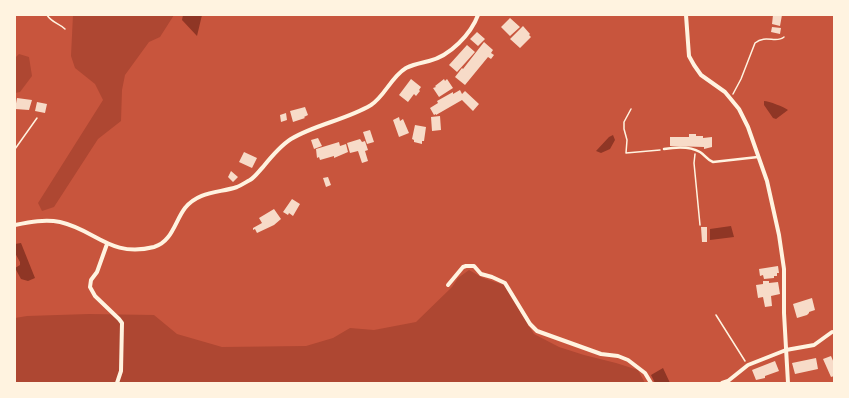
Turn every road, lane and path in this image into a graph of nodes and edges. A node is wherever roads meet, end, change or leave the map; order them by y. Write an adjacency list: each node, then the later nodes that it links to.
1 (47, 15): 4 (path)
2 (478, 15): 15 (street)
3 (686, 15): 6 (street)
4 (66, 29)
5 (784, 37): 6 (path)
6 (730, 99): 12 (street)
7 (631, 109): 10 (path)
8 (37, 118): 9 (path)
9 (15, 149)
10 (664, 149): 11 (lane)
11 (696, 151): 12 (lane); 14 (path)
12 (758, 157): 19 (street)
13 (15, 225): 15 (street)
14 (700, 225)
15 (107, 244): 21 (street)
16 (448, 286): 22 (street)
17 (716, 315): 20 (path)
18 (832, 332): 19 (street)
19 (786, 350): 20 (street); 24 (street)
20 (748, 365): 23 (street)
21 (117, 383)
22 (651, 383)
23 (722, 383)
24 (788, 383)

